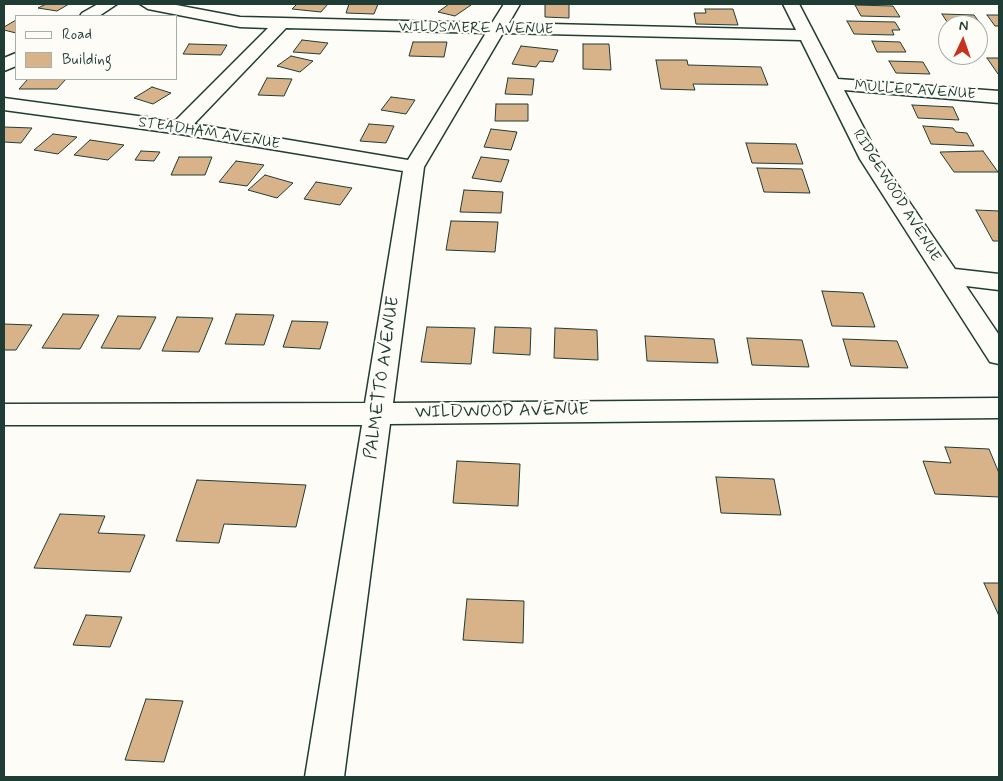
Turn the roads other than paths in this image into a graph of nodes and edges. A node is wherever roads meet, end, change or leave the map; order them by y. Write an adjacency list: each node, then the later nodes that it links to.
1 (109, 4): 6 (street)
2 (148, 4): 7 (street, WILDSMERE AVENUE)
3 (512, 4): 9 (street, PALMETTO AVENUE)
4 (790, 4): 10 (street, RIDGEWOOD AVENUE)
5 (260, 8): 7 (street)
6 (90, 15)
7 (240, 22): 8 (street, WILDSMERE AVENUE)
8 (282, 24): 9 (street, WILDSMERE AVENUE); 16 (street)
9 (498, 30): 10 (street, WILDSMERE AVENUE); 17 (street, PALMETTO AVENUE)
10 (806, 35): 13 (street, RIDGEWOOD AVENUE)
11 (15, 59): 12 (street)
12 (4, 66)
13 (832, 84): 14 (street, MULLER AVENUE); 18 (street, RIDGEWOOD AVENUE)
14 (999, 97)
15 (4, 104): 16 (street, STEADHAM AVENUE)
16 (180, 128): 17 (street, STEADHAM AVENUE)
17 (414, 167): 23 (street, PALMETTO AVENUE)
18 (947, 276): 19 (street); 20 (street, RIDGEWOOD AVENUE)
19 (999, 282)
20 (999, 355)
21 (999, 408): 23 (street, WILDWOOD AVENUE)
22 (4, 414): 23 (street, WILDWOOD AVENUE)
23 (378, 414): 24 (street, PALMETTO AVENUE)
24 (324, 777)

